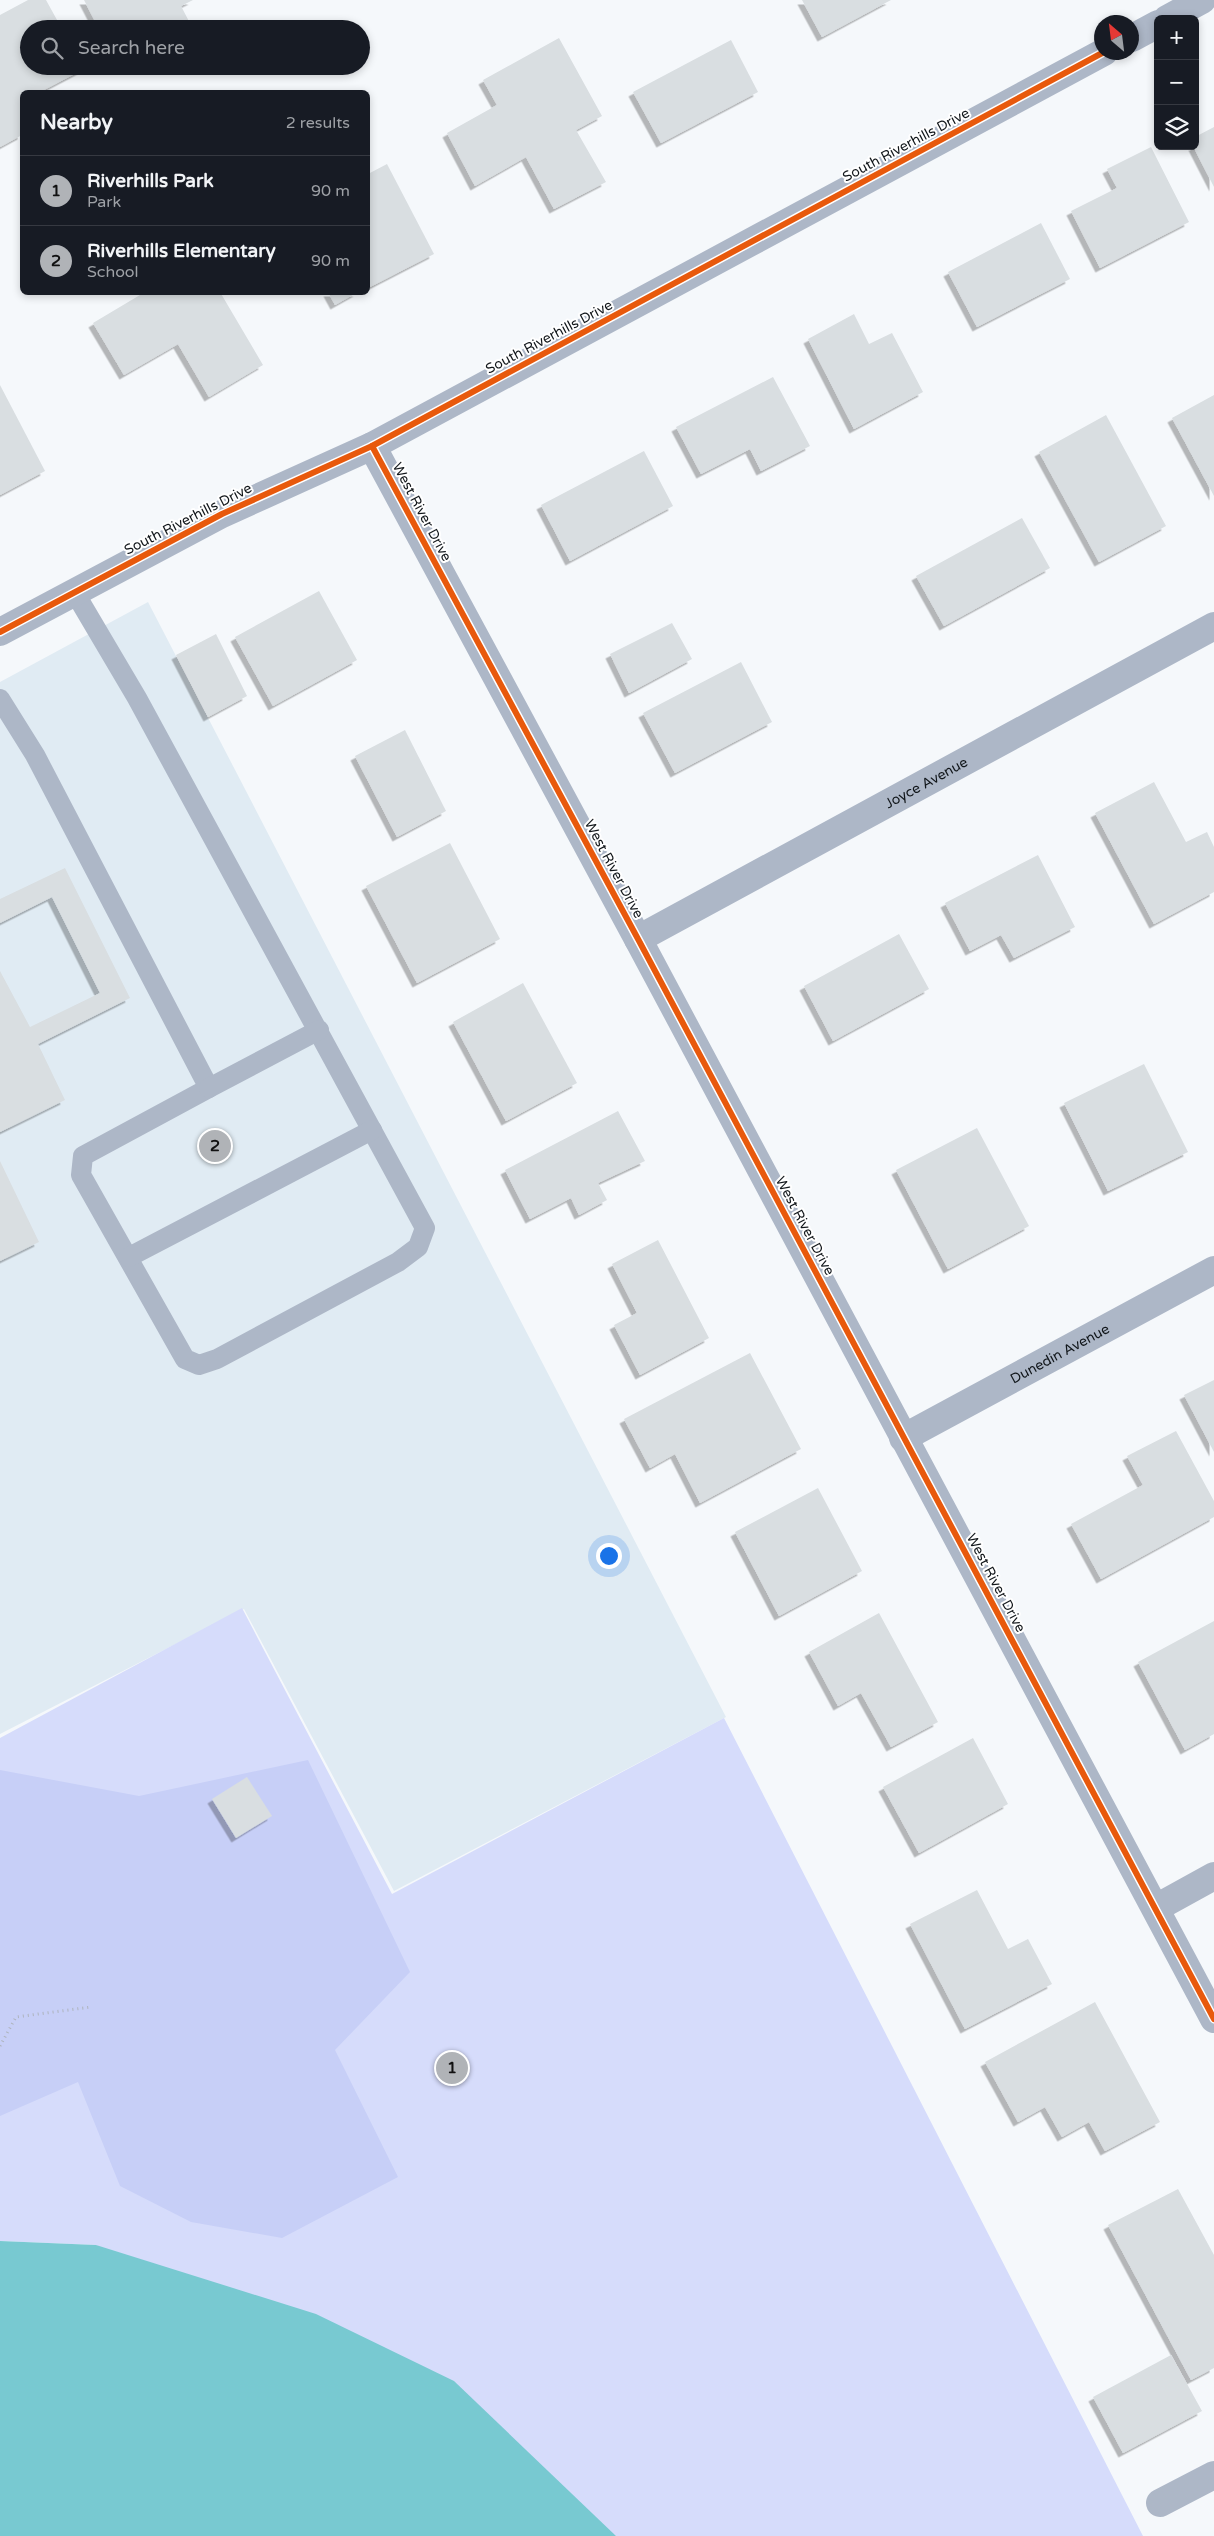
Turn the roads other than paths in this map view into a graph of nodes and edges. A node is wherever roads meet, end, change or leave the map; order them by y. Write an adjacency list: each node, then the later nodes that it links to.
1 (1202, 0): 2 (street)
2 (1174, 15)
3 (1154, 26): 4 (street)
4 (1139, 34)
5 (1094, 57): 6 (street, South Riverhills Drive)
6 (372, 446): 7 (street, South Riverhills Drive); 11 (street, West River Drive)
7 (75, 593): 9 (street, South Riverhills Drive); 12 (lane)
8 (1214, 626): 11 (street, Joyce Avenue)
9 (0, 632)
10 (0, 699): 13 (lane)
11 (638, 939): 17 (street, West River Drive)
12 (319, 1030): 13 (lane); 14 (lane)
13 (209, 1088): 15 (lane)
14 (372, 1130): 15 (lane); 15 (lane)
15 (129, 1257)
16 (1214, 1270): 17 (street, Dunedin Avenue)
17 (903, 1438): 19 (street, West River Drive)
18 (1214, 1876): 19 (street)
19 (1156, 1908): 20 (street, West River Drive)
20 (1214, 2019)
21 (1214, 2475): 22 (street)
22 (1160, 2503)

